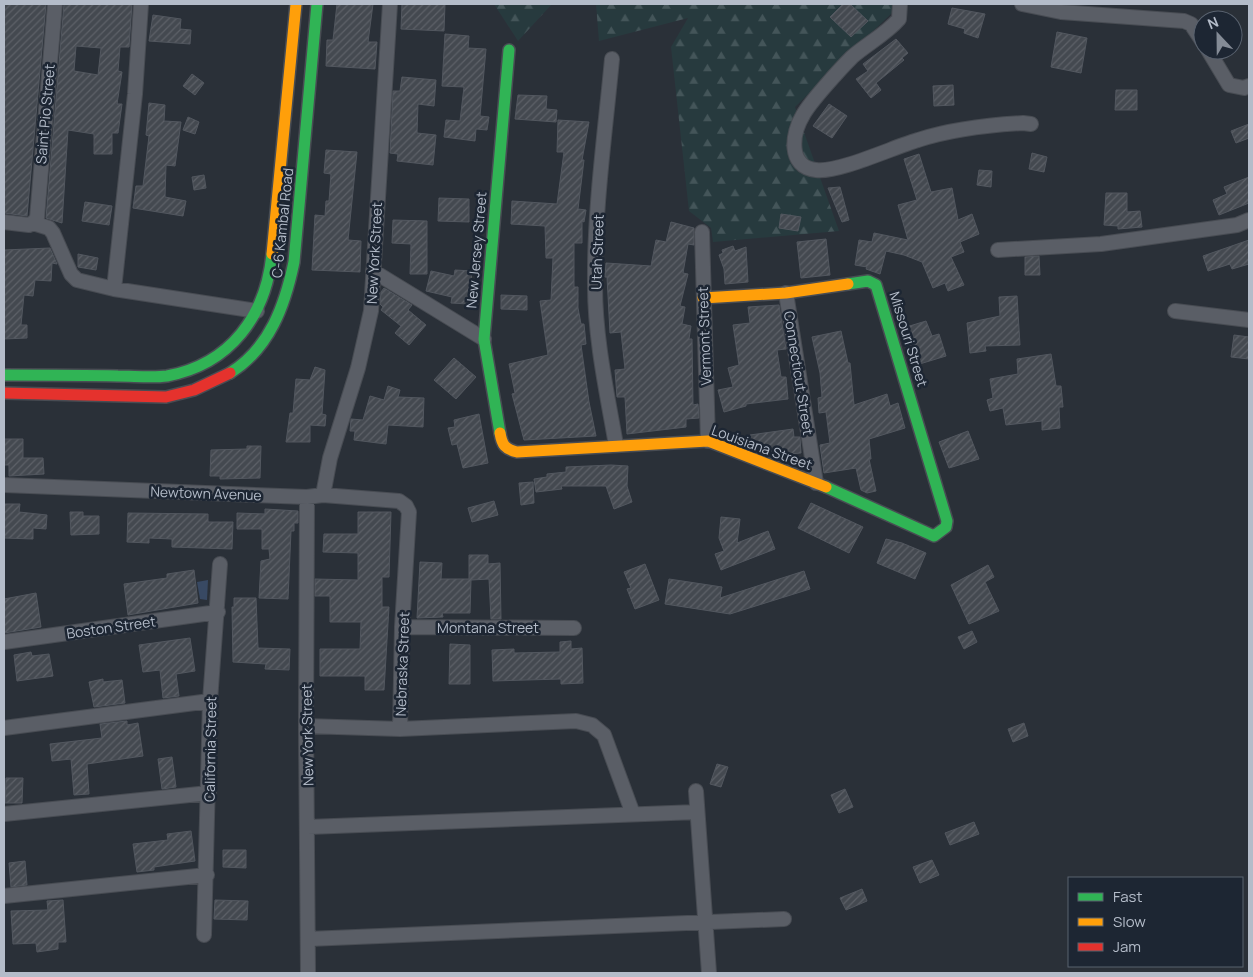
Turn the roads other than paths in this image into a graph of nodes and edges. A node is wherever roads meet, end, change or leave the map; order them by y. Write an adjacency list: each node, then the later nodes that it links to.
1 (55, 4): 18 (street, Saint Pio Street)
2 (141, 4): 22 (street)
3 (296, 4): 13 (street, C-6 Kambal Road)
4 (317, 4): 14 (street, C-6 Kambal Road)
5 (390, 4): 21 (street, New York Street)
6 (900, 4): 15 (street)
7 (1022, 4): 8 (street)
8 (1193, 28)
9 (509, 50): 28 (street, New Jersey Street)
10 (612, 59): 32 (street, Utah Street)
11 (1214, 60): 12 (street)
12 (1249, 86)
13 (288, 90): 14 (street); 25 (street, C-6 Kambal Road)
14 (309, 91): 30 (street, C-6 Kambal Road)
15 (1031, 124)
16 (1249, 220): 20 (street)
17 (4, 222): 18 (street)
18 (33, 222): 22 (street)
19 (702, 232): 24 (street, Vermont Street)
20 (998, 250)
21 (373, 271): 28 (street); 36 (street, New York Street)
22 (114, 289): 25 (street)
23 (786, 293): 24 (street, Missouri Street); 34 (street, Connecticut Street); 39 (street, Missouri Street)
24 (702, 298): 31 (street, Vermont Street)
25 (257, 311): 29 (street, C-6 Kambal Road)
26 (1175, 311): 27 (street)
27 (1249, 320)
28 (484, 339): 33 (street, New Jersey Street)
29 (4, 375)
30 (4, 393)
31 (708, 440): 32 (street, Louisiana Street); 34 (street, Louisiana Street)
32 (616, 445): 33 (street, Louisiana Street)
33 (508, 450)
34 (816, 483): 39 (street, Louisiana Street)
35 (4, 485): 37 (street, Newtown Avenue)
36 (323, 495): 37 (street, Newtown Avenue); 38 (street, Newtown Avenue)
37 (307, 497): 46 (street, New York Street)
38 (406, 506): 42 (street, Nebraska Street)
39 (934, 536)
40 (220, 564): 41 (street, California Street)
41 (218, 612): 44 (street, Boston Street); 45 (street, California Street)
42 (402, 627): 43 (street, Montana Street); 48 (street, Nebraska Street)
43 (574, 628)
44 (4, 642)
45 (210, 701): 47 (street); 50 (street, California Street)
46 (306, 726): 48 (street, Nebraska Street); 54 (street, New York Street)
47 (4, 728)
48 (400, 729): 53 (street)
49 (696, 791): 51 (street)
50 (209, 793): 52 (street); 55 (street, California Street)
51 (698, 812): 53 (street); 58 (street)
52 (4, 814)
53 (633, 814): 54 (street)
54 (308, 827): 60 (street, New York Street)
55 (207, 875): 56 (street); 59 (street, California Street)
56 (4, 896)
57 (784, 919): 58 (street)
58 (704, 921): 60 (street); 62 (street)
59 (204, 935)
60 (308, 939): 61 (street, New York Street)
61 (308, 973)
62 (709, 973)

